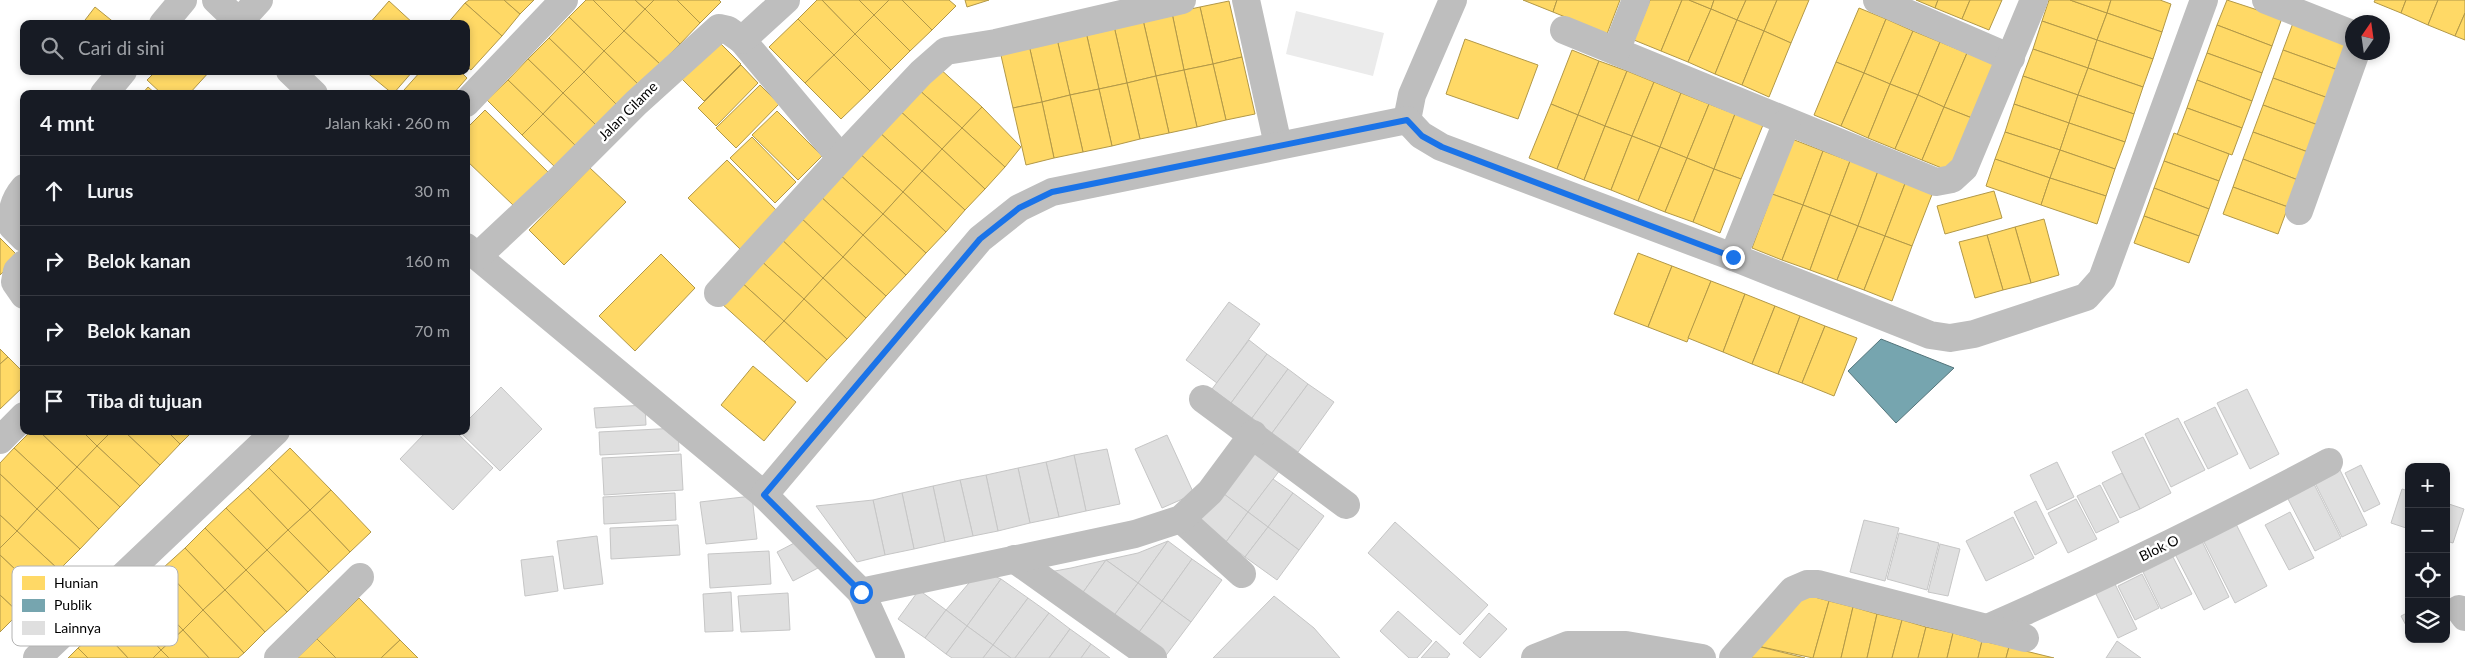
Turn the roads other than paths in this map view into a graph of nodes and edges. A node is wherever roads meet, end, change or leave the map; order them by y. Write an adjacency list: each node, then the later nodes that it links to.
1 (183, 0): 14 (street)
2 (216, 0): 15 (street)
3 (259, 0): 16 (street)
4 (564, 0): 27 (street)
5 (786, 0): 19 (street)
6 (1182, 0): 31 (street)
7 (1246, 0): 30 (street)
8 (1453, 0): 28 (street)
9 (1636, 0): 20 (street)
10 (1877, 0): 21 (street)
11 (2034, 0): 21 (street)
12 (2204, 0): 36 (street)
13 (2266, 0): 18 (street)
14 (166, 20)
15 (237, 20)
16 (242, 20)
17 (1564, 30): 20 (street)
18 (2345, 31)
19 (742, 40): 31 (street); 35 (street, Jalan Cilame)
20 (1616, 51): 29 (street)
21 (2010, 58): 29 (street)
22 (2353, 60): 33 (street)
23 (120, 75): 25 (street)
24 (294, 75): 26 (street)
25 (107, 90)
26 (310, 90)
27 (470, 99)
28 (1407, 120): 30 (street); 36 (street)
29 (1787, 122): 36 (street)
30 (1278, 145): 46 (street)
31 (841, 158): 39 (street)
32 (20, 193): 34 (street)
33 (2299, 211)
34 (20, 234)
35 (472, 252): 46 (street)
36 (1733, 257)
37 (20, 268): 38 (street)
38 (20, 290)
39 (718, 293)
40 (1203, 399): 42 (street)
41 (20, 420): 44 (street)
42 (1253, 434): 47 (street); 48 (street)
43 (272, 435): 50 (street)
44 (0, 440)
45 (2329, 462): 54 (street, Blok O)
46 (764, 495): 53 (street)
47 (1346, 505)
48 (1181, 519): 49 (street); 51 (street)
49 (1014, 558): 53 (street); 60 (street)
50 (134, 566)
51 (1242, 574)
52 (360, 577): 58 (street)
53 (861, 592): 59 (street)
54 (1986, 629): 55 (street); 63 (street)
55 (2025, 638)
56 (50, 646): 57 (street)
57 (37, 658)
58 (278, 658)
59 (891, 658)
60 (1152, 658)
61 (1535, 658): 62 (street)
62 (1702, 658)
63 (1732, 658)

